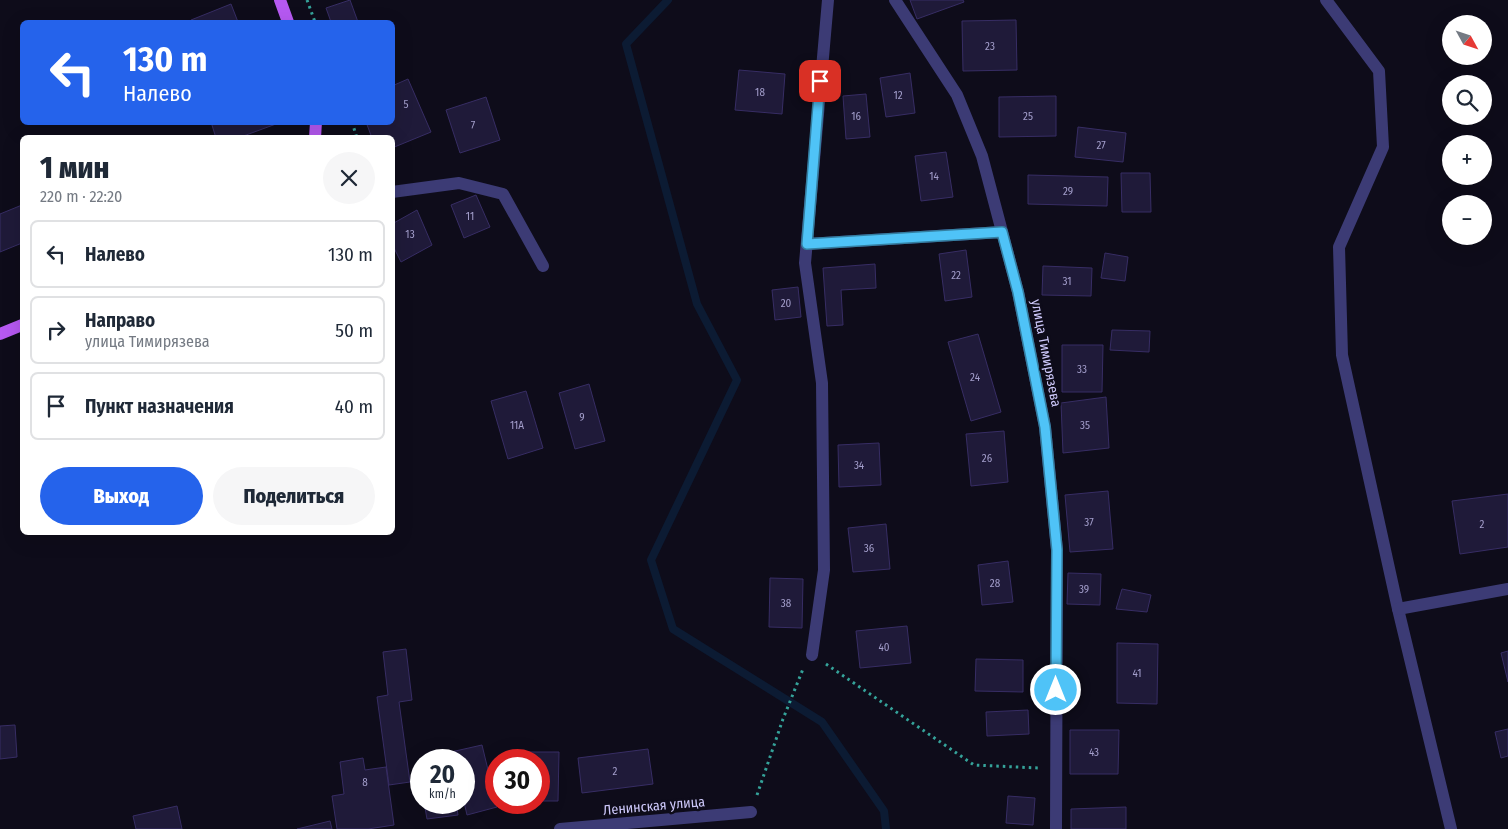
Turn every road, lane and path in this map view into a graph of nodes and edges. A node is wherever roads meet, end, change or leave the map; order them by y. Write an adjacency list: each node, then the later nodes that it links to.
1 (280, 0): 6 (main road)
2 (307, 0): 7 (path)
3 (828, 0): 10 (street)
4 (895, 0): 9 (street, улица Тимирязева)
5 (1326, 0): 15 (street)
6 (287, 20)
7 (314, 20)
8 (395, 192): 11 (street)
9 (1002, 232): 10 (street); 18 (street, улица Тимирязева)
10 (807, 244): 16 (street)
11 (543, 266)
12 (20, 326): 13 (main road)
13 (0, 334)
14 (1508, 589): 15 (street)
15 (1398, 609): 22 (street)
16 (812, 655): 18 (path)
17 (802, 670): 19 (path)
18 (1056, 769): 21 (street, улица Тимирязева)
19 (751, 812): 20 (street, Ленинская улица)
20 (560, 829)
21 (1056, 829)
22 (1451, 829)

